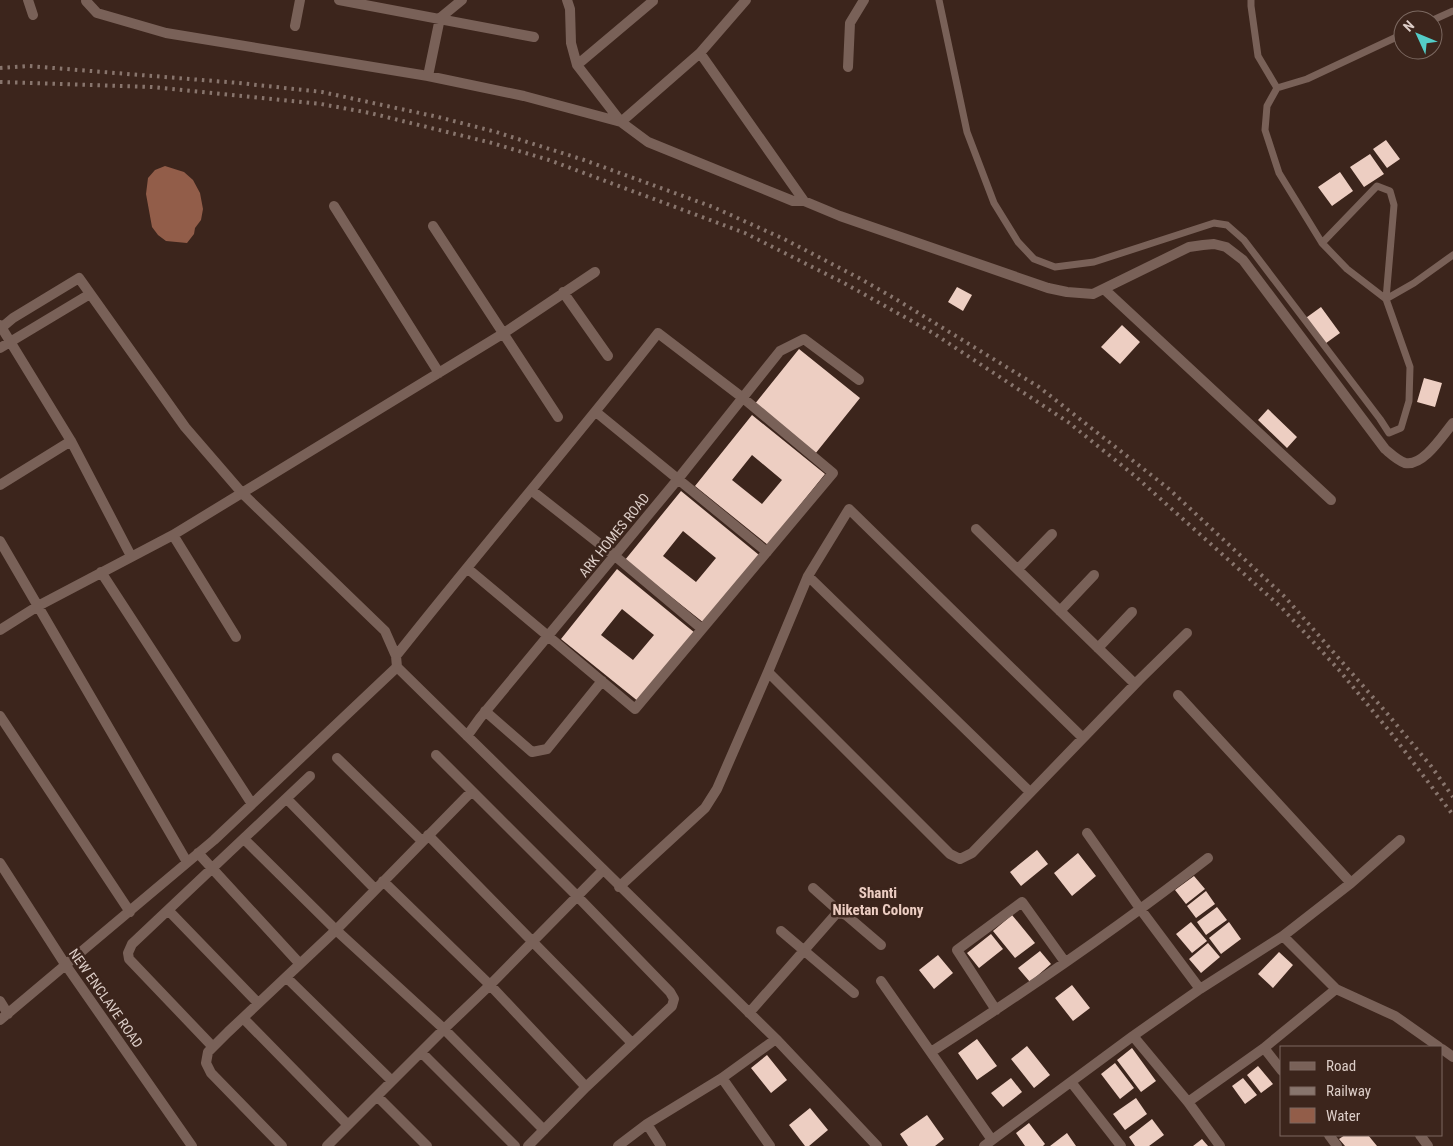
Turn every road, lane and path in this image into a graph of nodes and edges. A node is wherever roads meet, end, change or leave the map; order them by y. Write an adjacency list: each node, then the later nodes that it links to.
1 (28, 0): 12 (street)
2 (300, 0): 14 (street)
3 (339, 0): 13 (street)
4 (462, 0): 13 (street)
5 (567, 0): 18 (street)
6 (746, 0): 17 (street)
7 (864, 0): 19 (street)
8 (939, 0): 32 (lane)
9 (1251, 0): 21 (lane)
10 (86, 1): 20 (street)
11 (653, 1): 18 (street)
12 (33, 15)
13 (440, 18): 15 (street); 20 (street)
14 (295, 26)
15 (534, 37)
16 (1393, 39): 21 (lane)
17 (700, 53): 22 (street); 23 (street)
18 (577, 65): 22 (street)
19 (848, 67)
20 (428, 76): 22 (street)
21 (1277, 88): 26 (lane)
22 (621, 122): 23 (street)
23 (804, 201): 29 (street)
24 (334, 206): 38 (street)
25 (433, 226): 34 (street)
26 (1322, 243): 32 (lane); 32 (lane)
27 (1453, 255): 32 (lane)
28 (595, 272): 30 (street)
29 (1104, 289): 43 (street); 49 (street)
30 (563, 292): 34 (street); 37 (street)
31 (90, 294): 33 (street); 35 (street); 48 (street)
32 (1386, 298)
33 (1, 327): 35 (street)
34 (504, 333): 38 (street); 42 (street)
35 (10, 342): 36 (street); 44 (street)
36 (0, 348)
37 (608, 356)
38 (439, 373): 48 (street)
39 (859, 380): 40 (street, ARK HOMES ROAD)
40 (743, 398): 41 (street); 45 (street, ARK HOMES ROAD); 54 (street)
41 (596, 412): 45 (street); 47 (street)
42 (558, 417)
43 (1453, 423)
44 (71, 441): 46 (street); 55 (street)
45 (678, 479): 54 (street); 56 (street, ARK HOMES ROAD)
46 (0, 485)
47 (531, 490): 56 (street); 57 (street)
48 (242, 493): 52 (street); 71 (street)
49 (1331, 500)
50 (976, 529): 58 (street)
51 (1052, 534): 58 (street)
52 (173, 535): 55 (street); 68 (street)
53 (0, 541): 62 (street)
54 (767, 552): 65 (street)
55 (131, 556): 59 (street)
56 (615, 556): 65 (street); 69 (street, ARK HOMES ROAD)
57 (467, 568): 69 (street); 71 (street)
58 (1018, 570): 63 (street)
59 (101, 572): 62 (street); 87 (street)
60 (1094, 575): 63 (street)
61 (808, 576): 73 (street); 80 (street); 85 (street)
62 (38, 606): 66 (street); 94 (street)
63 (1060, 611): 70 (street)
64 (1132, 612): 70 (street)
65 (702, 628): 74 (street)
66 (0, 630)
67 (1187, 633): 75 (street)
68 (236, 637)
69 (548, 637): 74 (street); 77 (street, ARK HOMES ROAD)
70 (1098, 648): 75 (street)
71 (396, 656): 72 (street)
72 (397, 667): 79 (street); 87 (street)
73 (768, 672): 85 (street); 100 (street)
74 (602, 681): 77 (street)
75 (1135, 684): 80 (street)
76 (1178, 694): 99 (street)
77 (485, 711): 79 (street, ARK HOMES ROAD)
78 (0, 716): 106 (street)
79 (468, 736): 97 (street)
80 (1083, 738): 85 (street)
81 (436, 755): 84 (street)
82 (336, 758): 90 (street)
83 (310, 776): 86 (street)
84 (472, 791): 90 (street); 103 (street)
85 (1030, 792)
86 (287, 799): 89 (street); 102 (street)
87 (252, 804): 92 (street)
88 (1087, 833): 105 (street)
89 (244, 838): 96 (street); 108 (street)
90 (425, 838): 98 (street); 111 (street)
91 (1400, 840): 99 (street)
92 (198, 853): 94 (street); 96 (street)
93 (1208, 858): 105 (street)
94 (187, 862): 106 (street)
95 (0, 863): 115 (street, NEW ENCLAVE ROAD)
96 (212, 869): 104 (street); 116 (street)
97 (603, 870): 100 (street); 103 (street)
98 (383, 881): 102 (street); 119 (street)
99 (1351, 883): 110 (street)
100 (619, 886): 126 (street)
101 (813, 888): 107 (street)
102 (375, 889): 108 (street)
103 (577, 896): 111 (street); 132 (street)
104 (168, 910): 124 (street); 134 (street)
105 (1141, 910): 114 (street); 120 (street)
106 (130, 912): 115 (street)
107 (841, 913): 112 (street); 113 (street)
108 (336, 930): 116 (street); 129 (street)
109 (781, 931): 113 (street)
110 (1283, 936): 120 (street); 121 (street)
111 (533, 941): 119 (street); 132 (street)
112 (880, 945)
113 (805, 950): 122 (street); 126 (street)
114 (1065, 962): 125 (street); 125 (street)
115 (65, 964): 127 (street); 150 (street, NEW ENCLAVE ROAD)
116 (300, 964): 117 (street)
117 (286, 977): 124 (street); 140 (street)
118 (881, 981): 137 (street)
119 (490, 986): 129 (street); 142 (street)
120 (1200, 989): 130 (street)
121 (1336, 989): 133 (street); 135 (street)
122 (854, 993)
123 (0, 1001): 127 (street)
124 (258, 1003): 128 (street)
125 (996, 1010): 137 (street)
126 (749, 1013): 131 (street)
127 (4, 1017)
128 (243, 1018): 134 (street); 146 (street)
129 (444, 1029): 136 (street); 147 (street)
130 (1133, 1036): 141 (street); 144 (street)
131 (776, 1039): 139 (street); 158 (street)
132 (632, 1043): 142 (street)
133 (1437, 1046)
134 (213, 1047): 151 (street)
135 (1264, 1048): 138 (street); 144 (street)
136 (421, 1052): 140 (street); 153 (street)
137 (931, 1052): 148 (street)
138 (1280, 1068)
139 (722, 1078): 145 (street); 157 (street)
140 (392, 1081): 143 (street)
141 (1071, 1082): 148 (street); 160 (street)
142 (586, 1087): 147 (street)
143 (377, 1096): 146 (street); 152 (street)
144 (1188, 1102): 161 (street)
145 (647, 1124): 155 (street); 156 (street)
146 (348, 1125): 149 (street)
147 (544, 1130): 154 (street)
148 (992, 1140): 159 (street)
149 (333, 1144)
150 (192, 1146)
151 (282, 1146)
152 (427, 1146)
153 (515, 1146)
154 (528, 1146)
155 (618, 1146)
156 (661, 1146)
157 (770, 1146)
158 (877, 1146)
159 (984, 1146)
160 (1121, 1146)
161 (1220, 1146)

